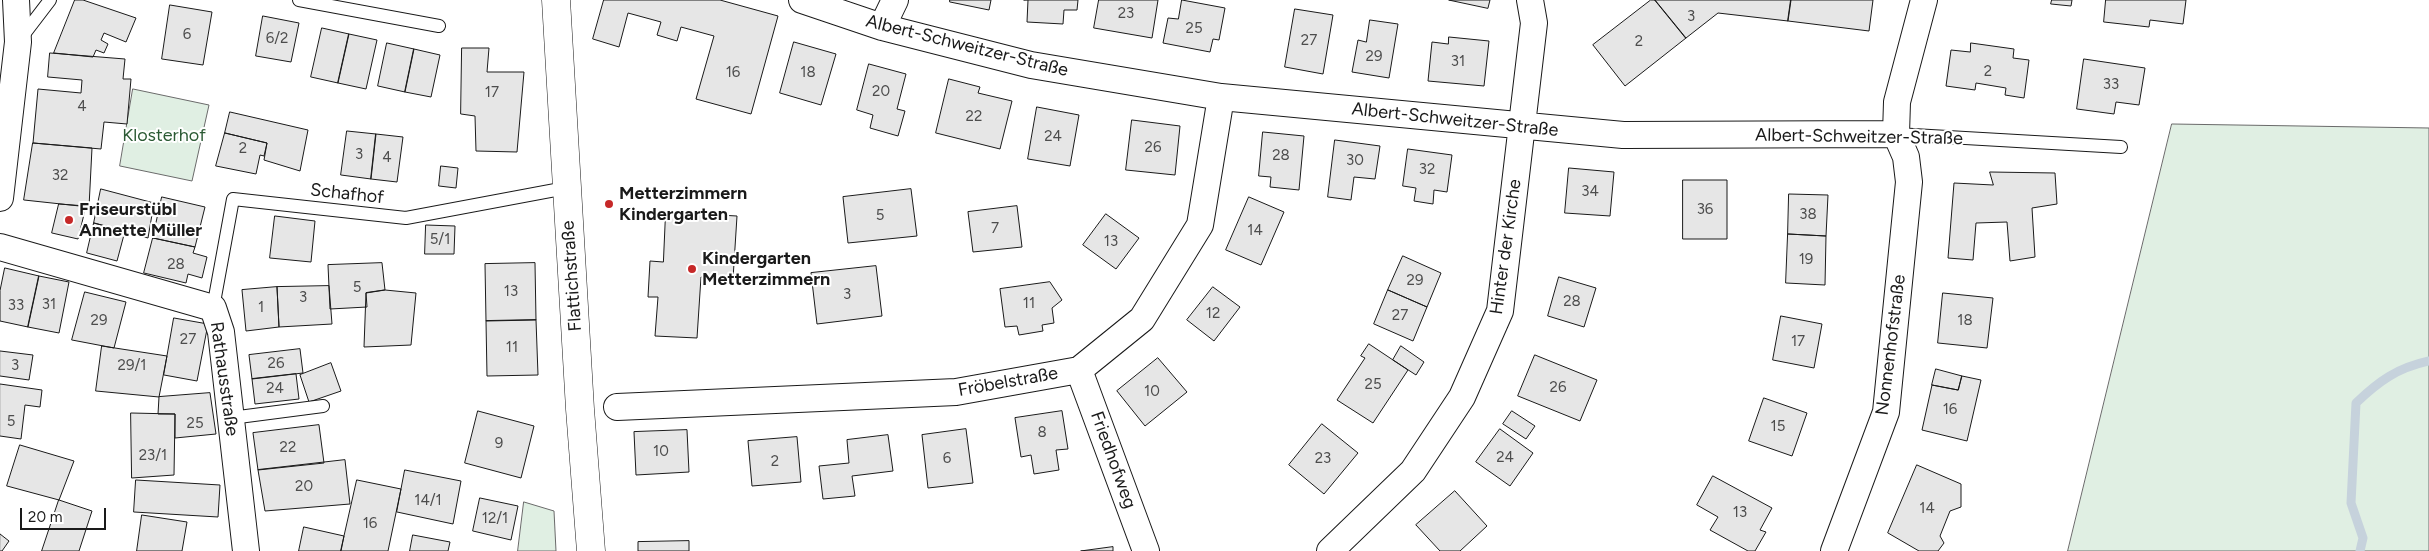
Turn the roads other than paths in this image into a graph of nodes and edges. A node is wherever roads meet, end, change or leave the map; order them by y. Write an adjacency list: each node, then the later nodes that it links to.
1 (16, 0): 11 (street)
2 (50, 0): 11 (lane)
3 (299, 0): 9 (lane)
4 (556, 0): 16 (main road, Flattichstraße)
5 (802, 0): 10 (street, Albert-Schweitzer-Straße)
6 (895, 0): 10 (street)
7 (1530, 0): 13 (street, Hinter der Kirche)
8 (1924, 0): 14 (street)
9 (439, 26)
10 (882, 27): 12 (street, Albert-Schweitzer-Straße)
11 (18, 42): 17 (street)
12 (1221, 97): 13 (street, Albert-Schweitzer-Straße); 20 (street, Fröbelstraße)
13 (1523, 127): 14 (street, Albert-Schweitzer-Straße); 27 (street, Hinter der Kirche)
14 (1896, 134): 15 (lane, Albert-Schweitzer-Straße); 28 (street, Nonnenhofstraße)
15 (2121, 148)
16 (566, 188): 19 (lane, Schafhof); 25 (main road, Flattichstraße)
17 (0, 198)
18 (0, 247): 19 (street, Rathausstraße)
19 (214, 308): 23 (street, Rathausstraße)
20 (1079, 370): 22 (street, Fröbelstraße); 26 (street, Friedhofweg)
21 (323, 406): 23 (lane)
22 (617, 407)
23 (231, 418): 24 (street, Rathausstraße)
24 (246, 551)
25 (591, 551)
26 (1146, 551)
27 (1330, 551)
28 (1834, 551)

